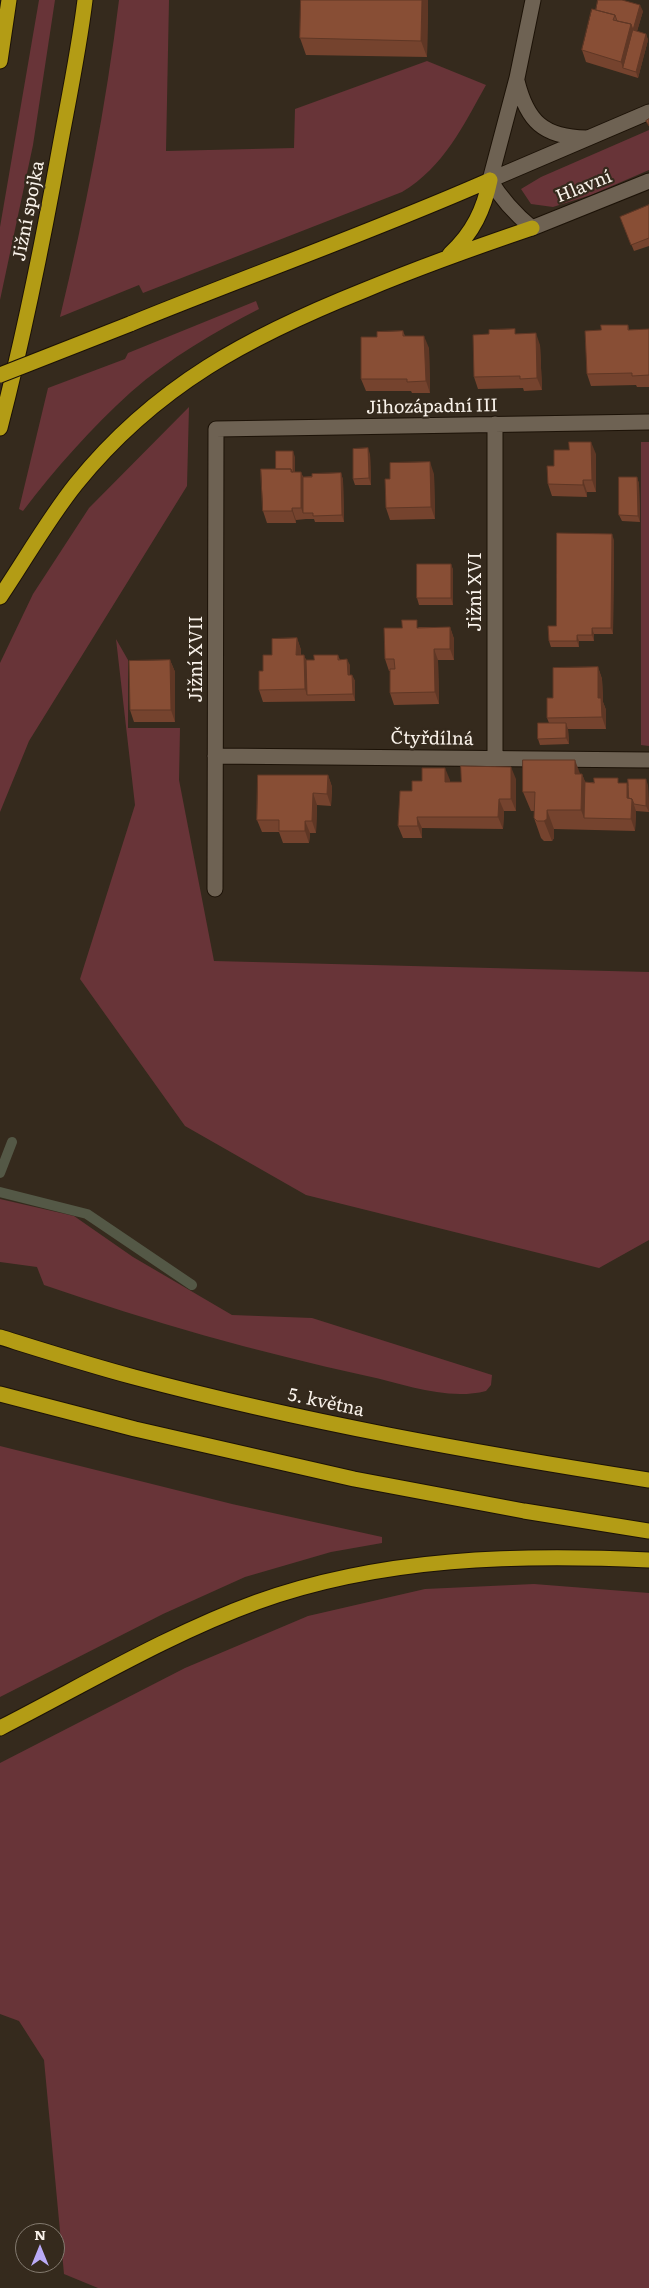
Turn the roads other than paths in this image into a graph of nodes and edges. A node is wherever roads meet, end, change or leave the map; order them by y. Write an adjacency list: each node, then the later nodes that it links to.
1 (9, 0): 4 (highway)
2 (85, 0): 15 (highway, Jižní spojka)
3 (533, 0): 5 (street)
4 (0, 61)
5 (517, 78): 7 (street); 8 (street)
6 (649, 112): 7 (street)
7 (590, 138): 8 (street)
8 (490, 180): 10 (street); 11 (highway); 12 (highway, bridge)
9 (649, 181): 10 (street, Hlavní)
10 (532, 228): 11 (highway)
11 (447, 256): 17 (highway)
12 (0, 375)
13 (649, 422): 14 (street, Jihozápadní III)
14 (495, 424): 16 (street, Jihozápadní III); 19 (street, Jižní XVI)
15 (0, 428)
16 (216, 429): 18 (street, Jižní XVII)
17 (0, 597)
18 (215, 756): 19 (street, Čtyřdílná); 21 (street, Jižní XVII)
19 (495, 759): 20 (street, Čtyřdílná)
20 (649, 760)
21 (215, 889)
22 (0, 1338): 24 (highway, 5. května)
23 (0, 1394): 25 (highway)
24 (649, 1480)
25 (649, 1531)
26 (649, 1560): 27 (highway)
27 (0, 1728)

